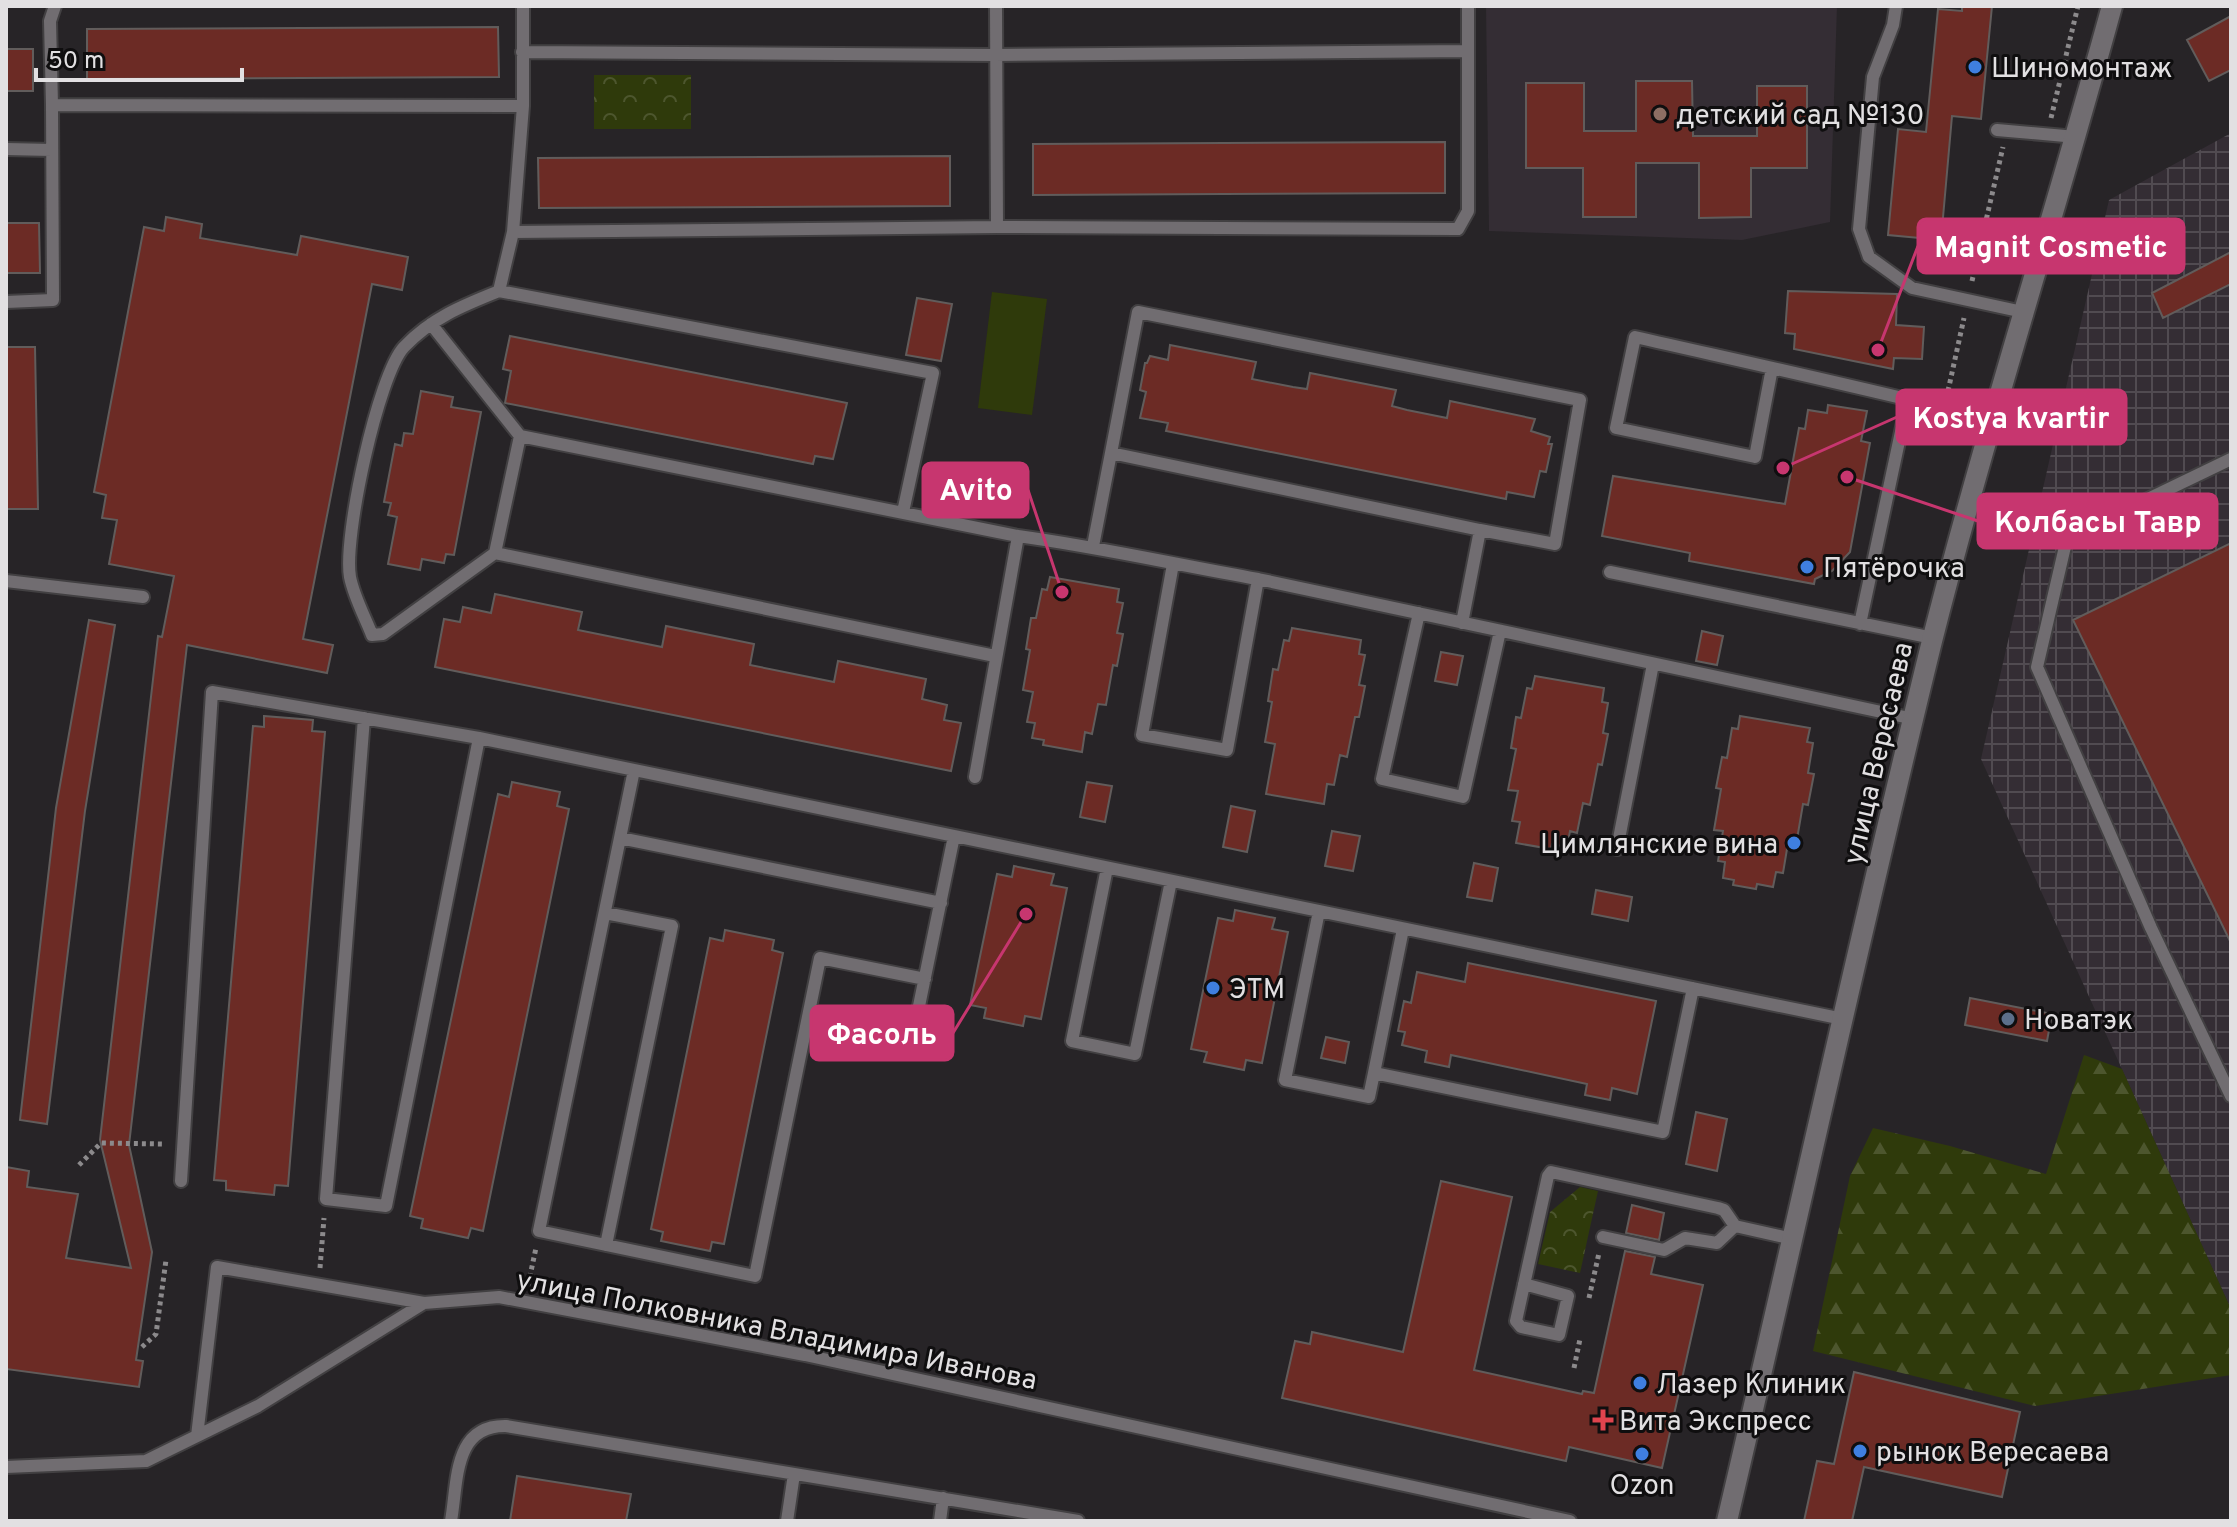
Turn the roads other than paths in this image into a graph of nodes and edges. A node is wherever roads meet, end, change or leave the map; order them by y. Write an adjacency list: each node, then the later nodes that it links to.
1 (55, 6): 10 (lane)
2 (523, 6): 8 (lane)
3 (996, 6): 9 (lane)
4 (1468, 6): 7 (lane)
5 (1896, 6): 20 (lane)
6 (2112, 6): 13 (main road, улица Вересаева)
7 (1468, 51): 9 (lane); 16 (lane)
8 (522, 52): 9 (lane); 11 (lane)
9 (995, 55): 16 (lane)
10 (52, 105): 11 (lane); 15 (lane)
11 (523, 106): 17 (lane)
12 (2002, 130): 13 (lane)
13 (2076, 137): 20 (main road, улица Вересаева)
14 (6, 149): 15 (lane)
15 (52, 150): 19 (lane)
16 (997, 227): 17 (lane)
17 (513, 232): 18 (lane)
18 (499, 291): 21 (lane); 28 (lane)
19 (6, 302)
20 (2023, 312): 24 (main road, улица Вересаева)
21 (431, 324): 25 (lane); 32 (lane)
22 (1772, 368): 22 (lane); 23 (lane)
23 (1908, 399): 24 (lane); 40 (lane)
24 (1992, 420): 42 (main road, улица Вересаева)
25 (520, 436): 28 (lane); 32 (lane)
26 (1111, 453): 29 (lane); 29 (lane); 31 (lane)
27 (2231, 459): 64 (lane)
28 (903, 512): 30 (lane)
29 (1480, 530): 39 (lane)
30 (1018, 536): 31 (lane); 43 (lane)
31 (1093, 546): 33 (lane)
32 (495, 553): 43 (lane)
33 (1173, 564): 35 (lane); 35 (lane)
34 (1610, 572): 40 (lane)
35 (1258, 579): 38 (lane)
36 (6, 581): 37 (lane)
37 (143, 597)
38 (1419, 613): 39 (lane); 41 (lane)
39 (1462, 623): 41 (lane)
40 (1860, 624): 42 (lane)
41 (1500, 631): 44 (lane)
42 (1933, 638): 46 (main road, улица Вересаева)
43 (995, 656): 49 (lane)
44 (1653, 664): 46 (lane); 52 (lane)
45 (364, 718): 47 (lane); 47 (lane); 65 (lane)
46 (1914, 719): 62 (main road, улица Вересаева)
47 (479, 738): 48 (lane)
48 (634, 770): 50 (lane); 51 (lane)
49 (975, 777)
50 (954, 836): 53 (lane); 55 (lane)
51 (620, 838): 55 (lane); 57 (lane)
52 (1617, 849)
53 (1107, 868): 54 (lane); 54 (lane)
54 (1171, 881): 56 (lane)
55 (941, 903): 59 (lane)
56 (1319, 911): 58 (lane); 63 (lane)
57 (605, 913): 69 (lane); 69 (lane)
58 (1403, 929): 60 (lane); 63 (lane)
59 (925, 979): 61 (lane); 69 (lane)
60 (1693, 988): 62 (lane); 63 (lane)
61 (919, 1006)
62 (1843, 1019): 68 (main road, улица Вересаева)
63 (1374, 1073)
64 (2231, 1096)
65 (181, 1181)
66 (1735, 1226): 67 (lane); 68 (lane); 70 (lane)
67 (1603, 1237)
68 (1793, 1239): 81 (main road, улица Вересаева)
69 (606, 1245)
70 (1524, 1284): 70 (lane)
71 (424, 1303): 72 (lane, улица Полковника Владимира Иванова); 72 (lane); 80 (lane, улица Полковника Владимира Иванова)
72 (197, 1436): 73 (lane, улица Полковника Владимира Иванова)
73 (6, 1467)
74 (794, 1474): 75 (lane); 76 (lane); 77 (lane)
75 (943, 1498): 78 (lane); 79 (lane)
76 (451, 1521)
77 (787, 1521)
78 (940, 1521)
79 (1078, 1521)
80 (1570, 1521)
81 (1727, 1521)

